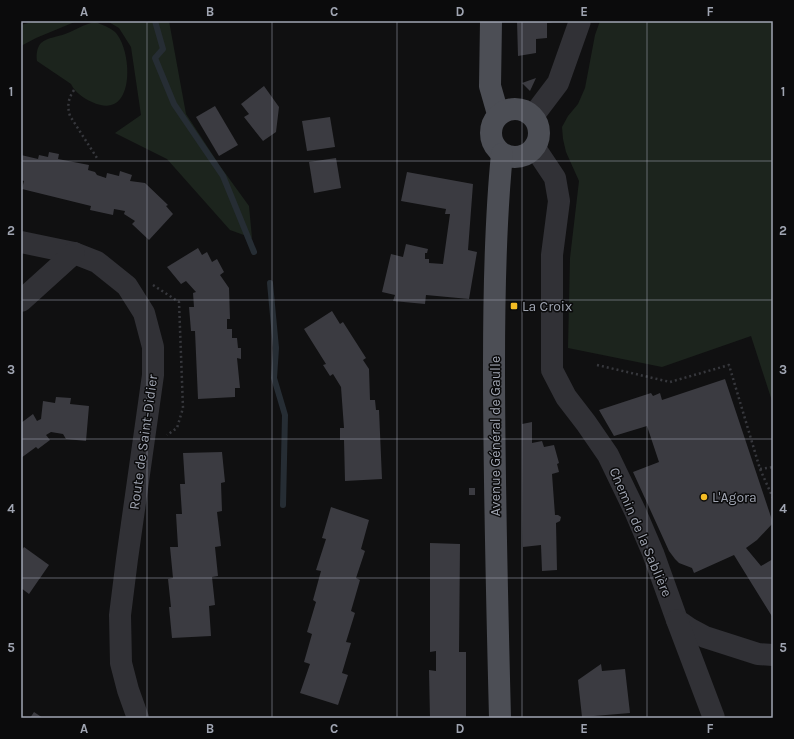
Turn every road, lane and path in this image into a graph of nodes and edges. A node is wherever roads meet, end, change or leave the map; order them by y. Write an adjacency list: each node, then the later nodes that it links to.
1 (491, 21): 4 (main road)
2 (580, 21): 5 (street)
3 (74, 90): 8 (path)
4 (498, 114): 5 (main road); 7 (main road)
5 (533, 116): 6 (main road)
6 (535, 148): 7 (main road); 16 (street, Chemin de la Sablière)
7 (502, 154): 20 (main road, Avenue Général de Gaulle)
8 (97, 158)
9 (21, 242): 10 (street, Route de Saint-Didier)
10 (74, 253): 11 (street); 19 (street, Route de Saint-Didier)
11 (21, 301)
12 (597, 365): 14 (path)
13 (773, 467): 14 (path)
14 (760, 469): 15 (path)
15 (773, 498)
16 (677, 620): 17 (street); 18 (street, Chemin de la Sablière)
17 (773, 655)
18 (706, 712)
19 (138, 718)
20 (500, 718)

